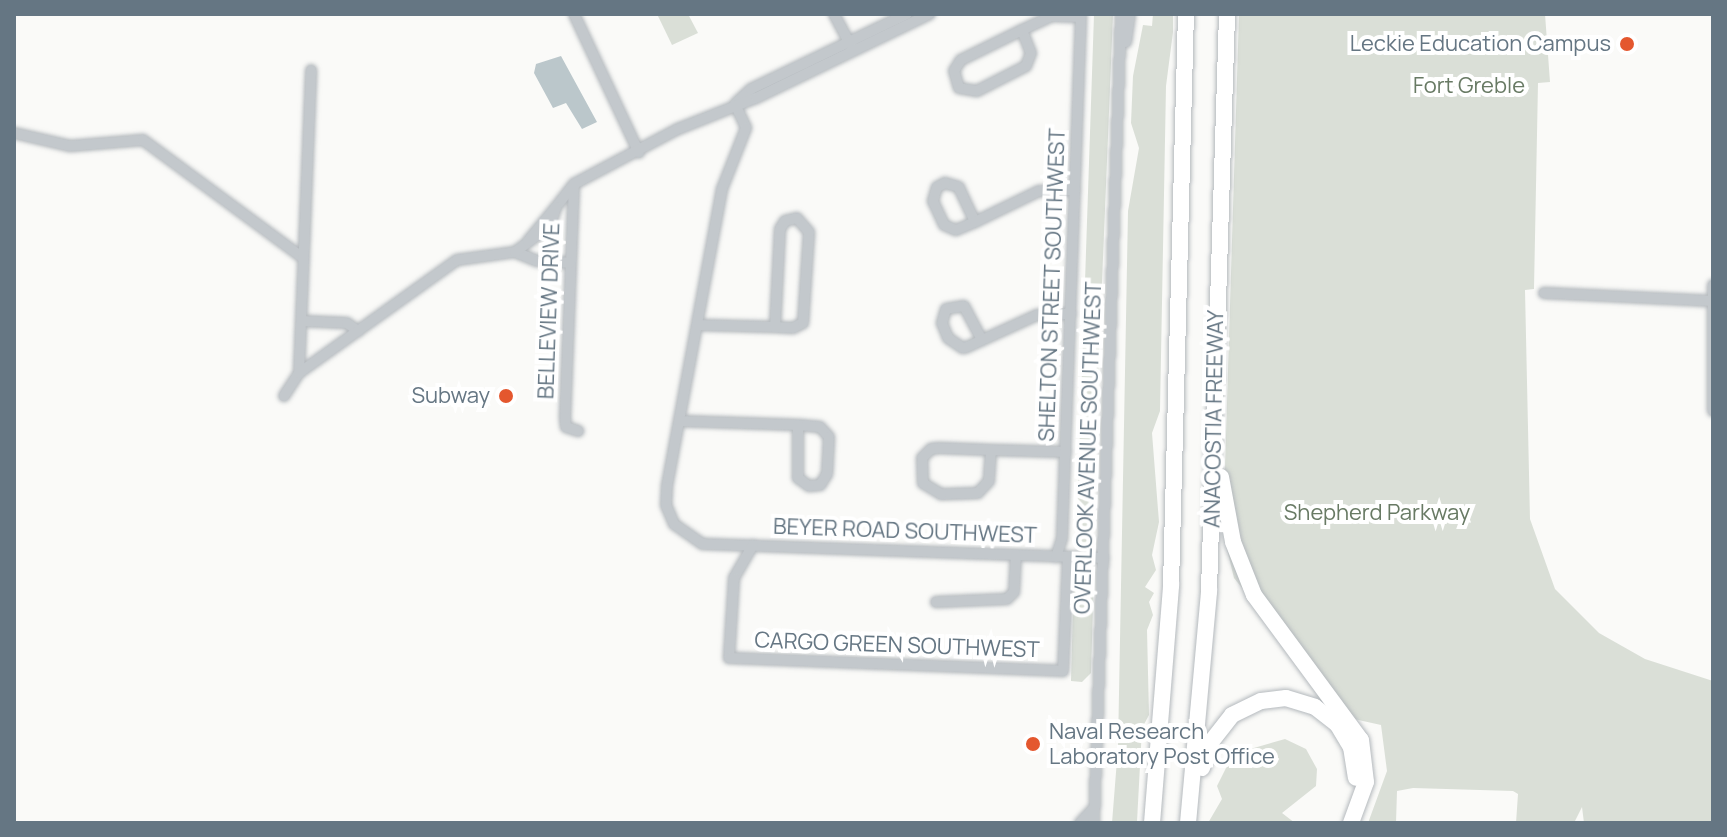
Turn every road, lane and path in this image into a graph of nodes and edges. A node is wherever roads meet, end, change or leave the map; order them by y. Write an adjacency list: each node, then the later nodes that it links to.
1 (574, 14): 16 (street)
2 (834, 14): 11 (street)
3 (907, 14): 11 (street)
4 (930, 14): 11 (street)
5 (1121, 14): 13 (street, OVERLOOK AVENUE SOUTHWEST)
6 (1130, 14): 13 (street, OVERLOOK AVENUE SOUTHWEST)
7 (1186, 14): 51 (highway, ANACOSTIA FREEWAY)
8 (1227, 14): 23 (highway, ANACOSTIA FREEWAY)
9 (1081, 15): 10 (street); 18 (street, SHELTON STREET SOUTHWEST)
10 (1022, 30): 10 (street)
11 (851, 46): 14 (street)
12 (311, 70): 21 (street)
13 (1122, 75): 45 (street, OVERLOOK AVENUE SOUTHWEST)
14 (735, 104): 16 (street); 29 (street, BEYER ROAD SOUTHWEST)
15 (14, 133): 21 (street)
16 (639, 153): 17 (street)
17 (574, 184): 20 (street); 22 (street, BELLEVIEW DRIVE)
18 (1075, 190): 19 (street); 27 (street, SHELTON STREET SOUTHWEST)
19 (975, 222): 19 (street)
20 (515, 252): 22 (street); 31 (street)
21 (303, 258): 28 (street)
22 (570, 263): 38 (street, BELLEVIEW DRIVE)
23 (1217, 272): 52 (highway, ANACOSTIA FREEWAY); 55 (highway)
24 (1713, 285): 26 (street)
25 (1544, 293): 26 (street)
26 (1713, 301): 35 (street)
27 (1071, 314): 32 (street); 40 (street, SHELTON STREET SOUTHWEST)
28 (301, 321): 31 (street); 33 (street)
29 (697, 325): 30 (street); 36 (street, BEYER ROAD SOUTHWEST)
30 (775, 327): 30 (street)
31 (358, 331): 33 (street)
32 (982, 340): 32 (street)
33 (299, 373): 34 (street)
34 (284, 396)
35 (1713, 411)
36 (679, 421): 37 (street, BEYER ROAD SOUTHWEST); 41 (street, BEYER ROAD SOUTHWEST)
37 (798, 425): 37 (street, BEYER ROAD SOUTHWEST)
38 (578, 431)
39 (991, 450): 39 (street); 40 (street)
40 (1066, 452): 43 (street, SHELTON STREET SOUTHWEST)
41 (753, 545): 42 (street, BEYER ROAD SOUTHWEST); 47 (street, BEYER ROAD SOUTHWEST)
42 (1016, 555): 43 (street, BEYER ROAD SOUTHWEST); 46 (street)
43 (1056, 557): 44 (street, BEYER ROAD SOUTHWEST)
44 (1068, 557): 45 (street, BEYER ROAD SOUTHWEST); 47 (street, CARGO GREEN SOUTHWEST)
45 (1104, 558): 48 (street, OVERLOOK AVENUE SOUTHWEST)
46 (936, 602)
47 (729, 658)
48 (1094, 808): 49 (street); 50 (street, OVERLOOK AVENUE SOUTHWEST)
49 (1080, 823)
50 (1094, 823)
51 (1152, 823)
52 (1188, 823)
53 (1195, 823): 54 (highway)
54 (1338, 823)
55 (1351, 823)

